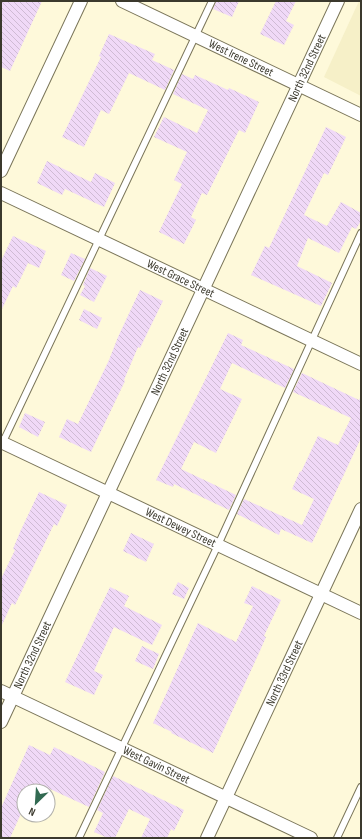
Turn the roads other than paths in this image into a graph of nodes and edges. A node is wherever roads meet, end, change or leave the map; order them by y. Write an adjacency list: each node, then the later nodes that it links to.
1 (81, 1): 8 (street)
2 (122, 1): 5 (street, West Irene Street)
3 (212, 1): 5 (lane)
4 (338, 1): 6 (street, North 32nd Street)
5 (196, 36): 6 (street, West Irene Street); 11 (lane)
6 (299, 85): 7 (street, West Irene Street); 12 (street, North 32nd Street)
7 (361, 115)
8 (1, 171)
9 (1, 193): 11 (street, West Grace Street)
10 (361, 233): 13 (lane)
11 (99, 240): 12 (street, West Grace Street); 15 (lane)
12 (203, 289): 13 (street, West Grace Street); 16 (street, North 32nd Street)
13 (311, 340): 14 (street, West Grace Street); 18 (lane)
14 (361, 364)
15 (2, 444): 16 (street, West Dewey Street)
16 (108, 493): 18 (street, West Dewey Street); 22 (street, North 32nd Street)
17 (361, 509): 19 (street, North 33rd Street)
18 (218, 545): 19 (street, West Dewey Street); 24 (lane)
19 (321, 594): 20 (street, West Dewey Street); 26 (street, North 33rd Street)
20 (361, 613)
21 (1, 691): 22 (street, West Gavin Street)
22 (13, 696): 23 (street, North 32nd Street); 24 (street, West Gavin Street)
23 (1, 722)
24 (121, 748): 26 (street, West Gavin Street); 27 (lane)
25 (361, 787): 30 (lane)
26 (226, 798): 28 (street, North 33rd Street); 29 (street, West Gavin Street)
27 (79, 838)
28 (207, 838)
29 (311, 838)
30 (337, 838)

